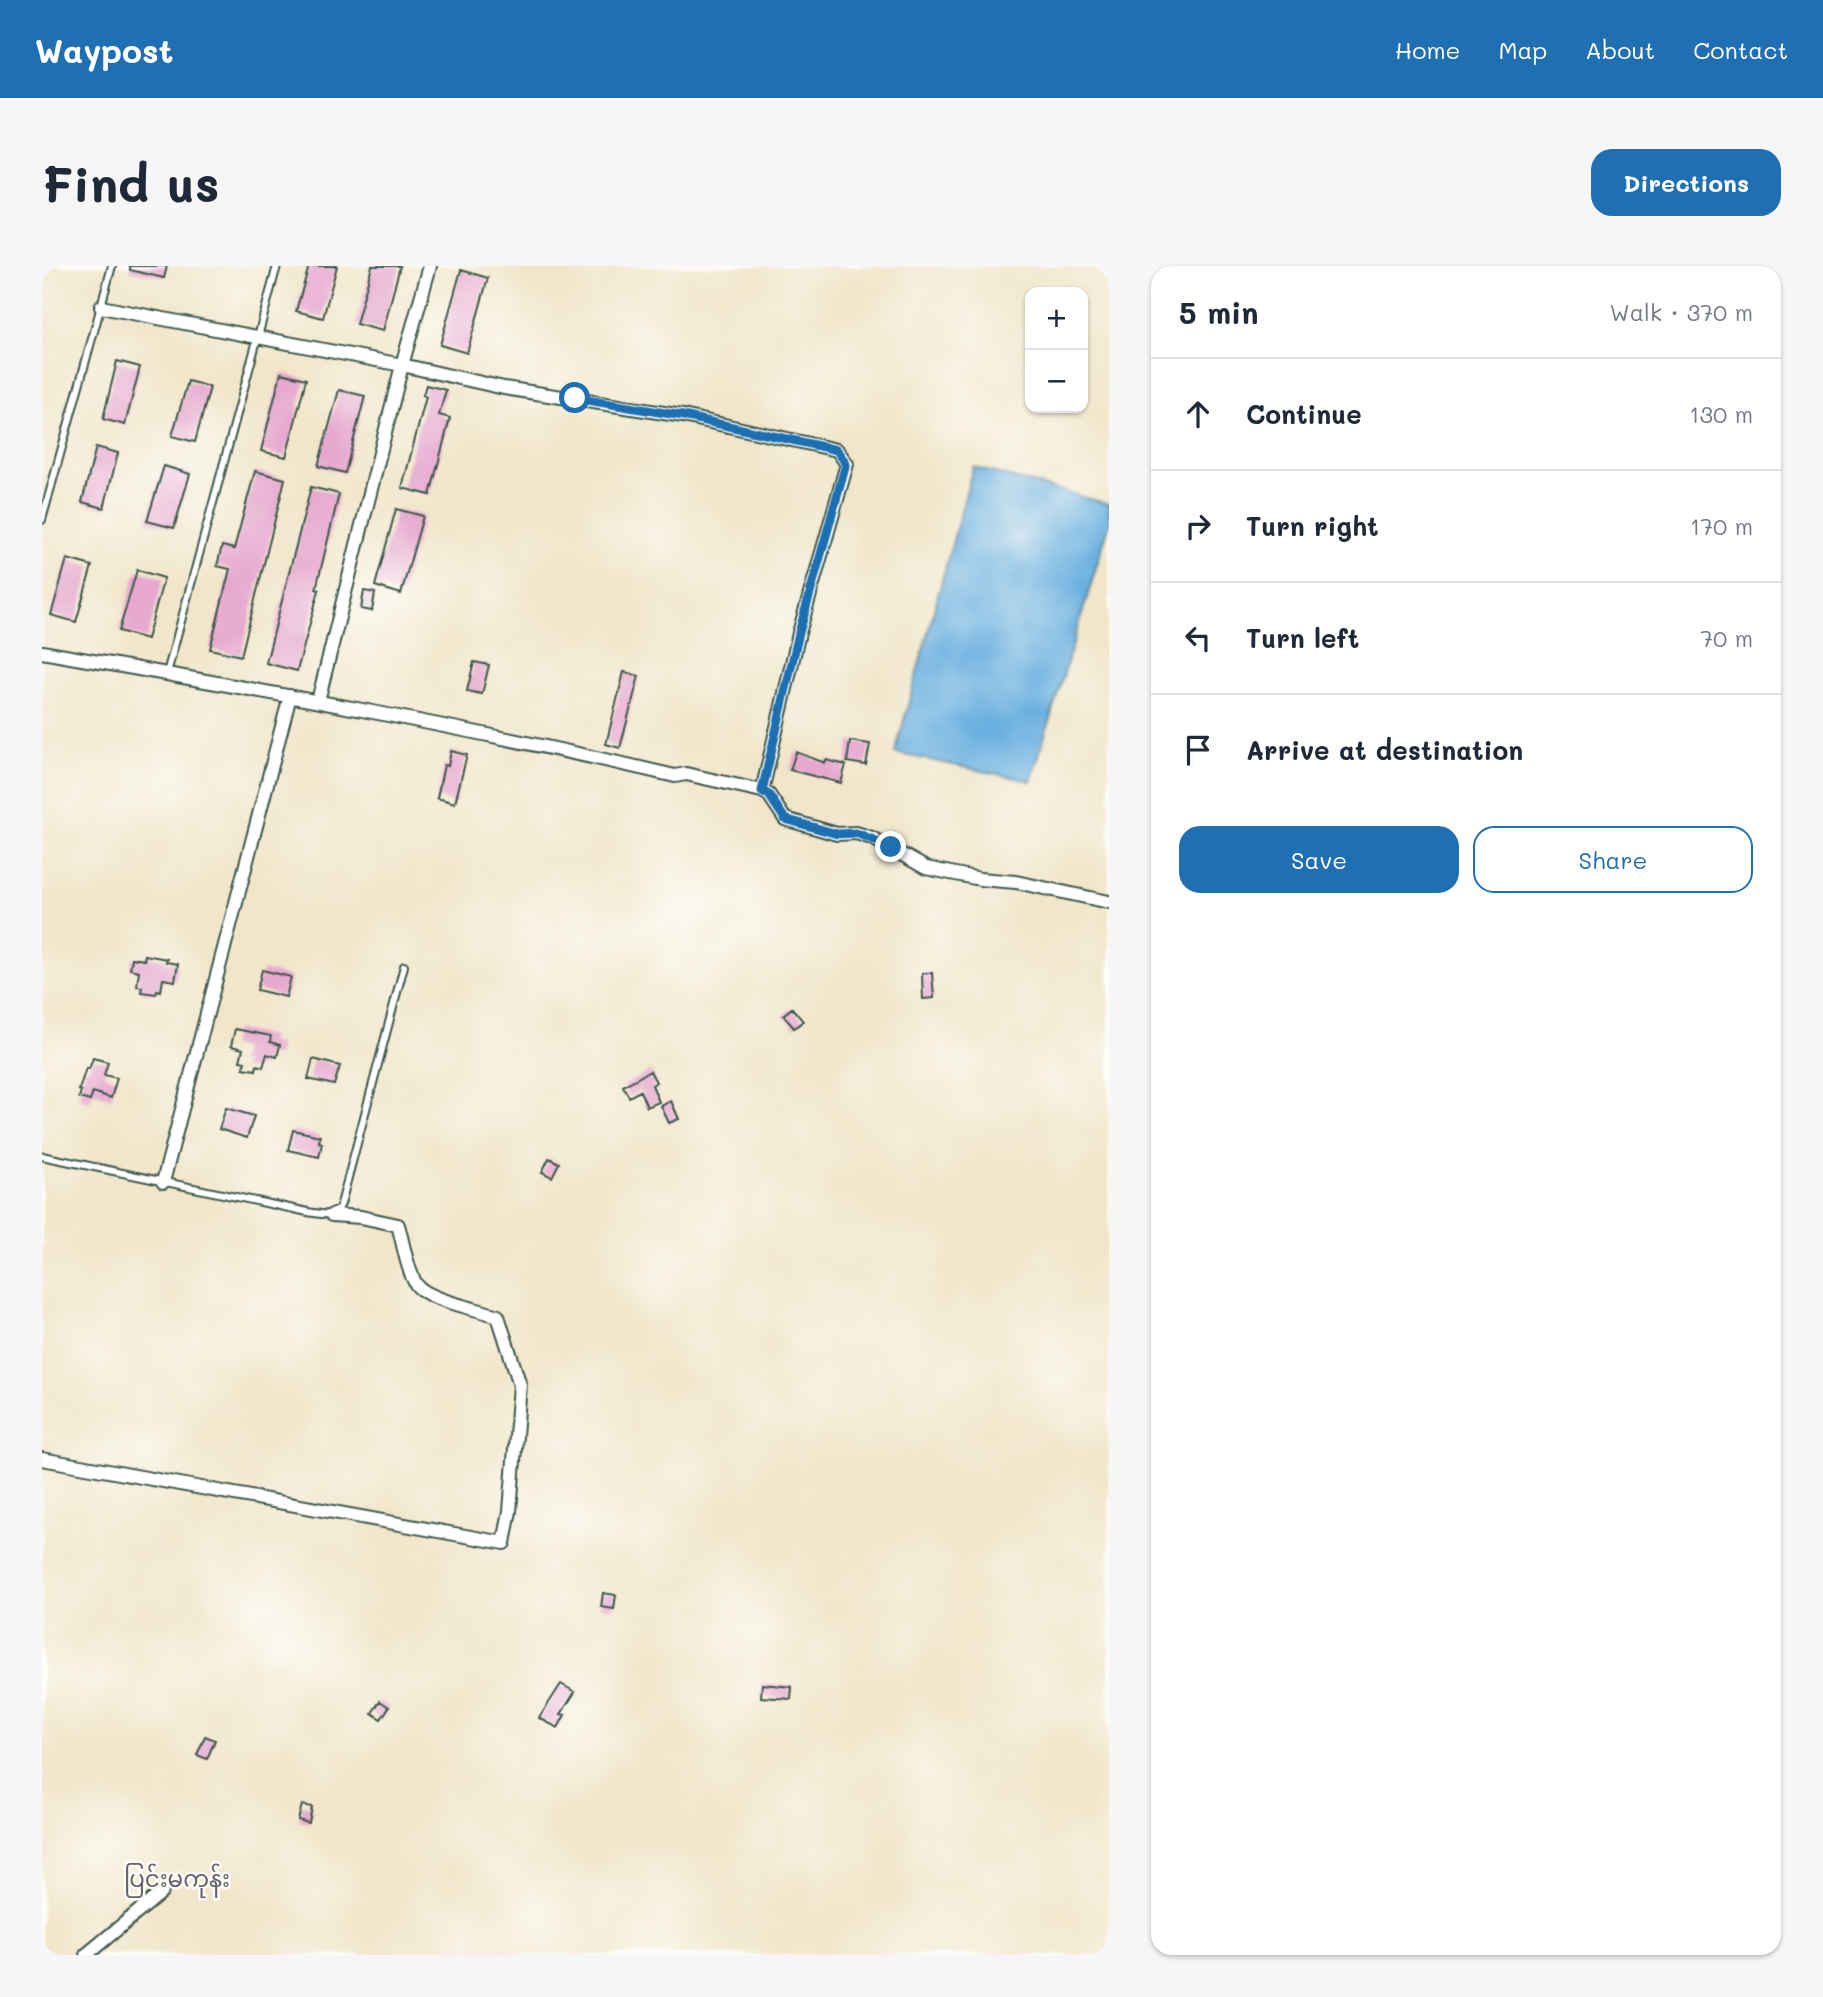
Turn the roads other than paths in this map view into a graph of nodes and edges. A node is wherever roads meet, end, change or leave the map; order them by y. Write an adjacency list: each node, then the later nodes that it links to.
1 (112, 266): 4 (lane)
2 (277, 266): 5 (lane)
3 (430, 266): 6 (street)
4 (101, 307): 5 (street); 7 (lane)
5 (258, 338): 6 (street); 9 (lane)
6 (402, 365): 11 (street); 12 (street)
7 (42, 520)
8 (42, 652): 9 (street)
9 (167, 673): 10 (street)
10 (290, 696): 11 (street); 16 (street)
11 (318, 701): 12 (street)
12 (762, 791): 13 (street)
13 (1109, 902)
14 (404, 967): 17 (lane)
15 (42, 1156): 16 (lane)
16 (163, 1182): 17 (lane)
17 (331, 1215): 18 (street)
18 (42, 1459)
19 (162, 1892): 20 (street)
20 (86, 1955)

